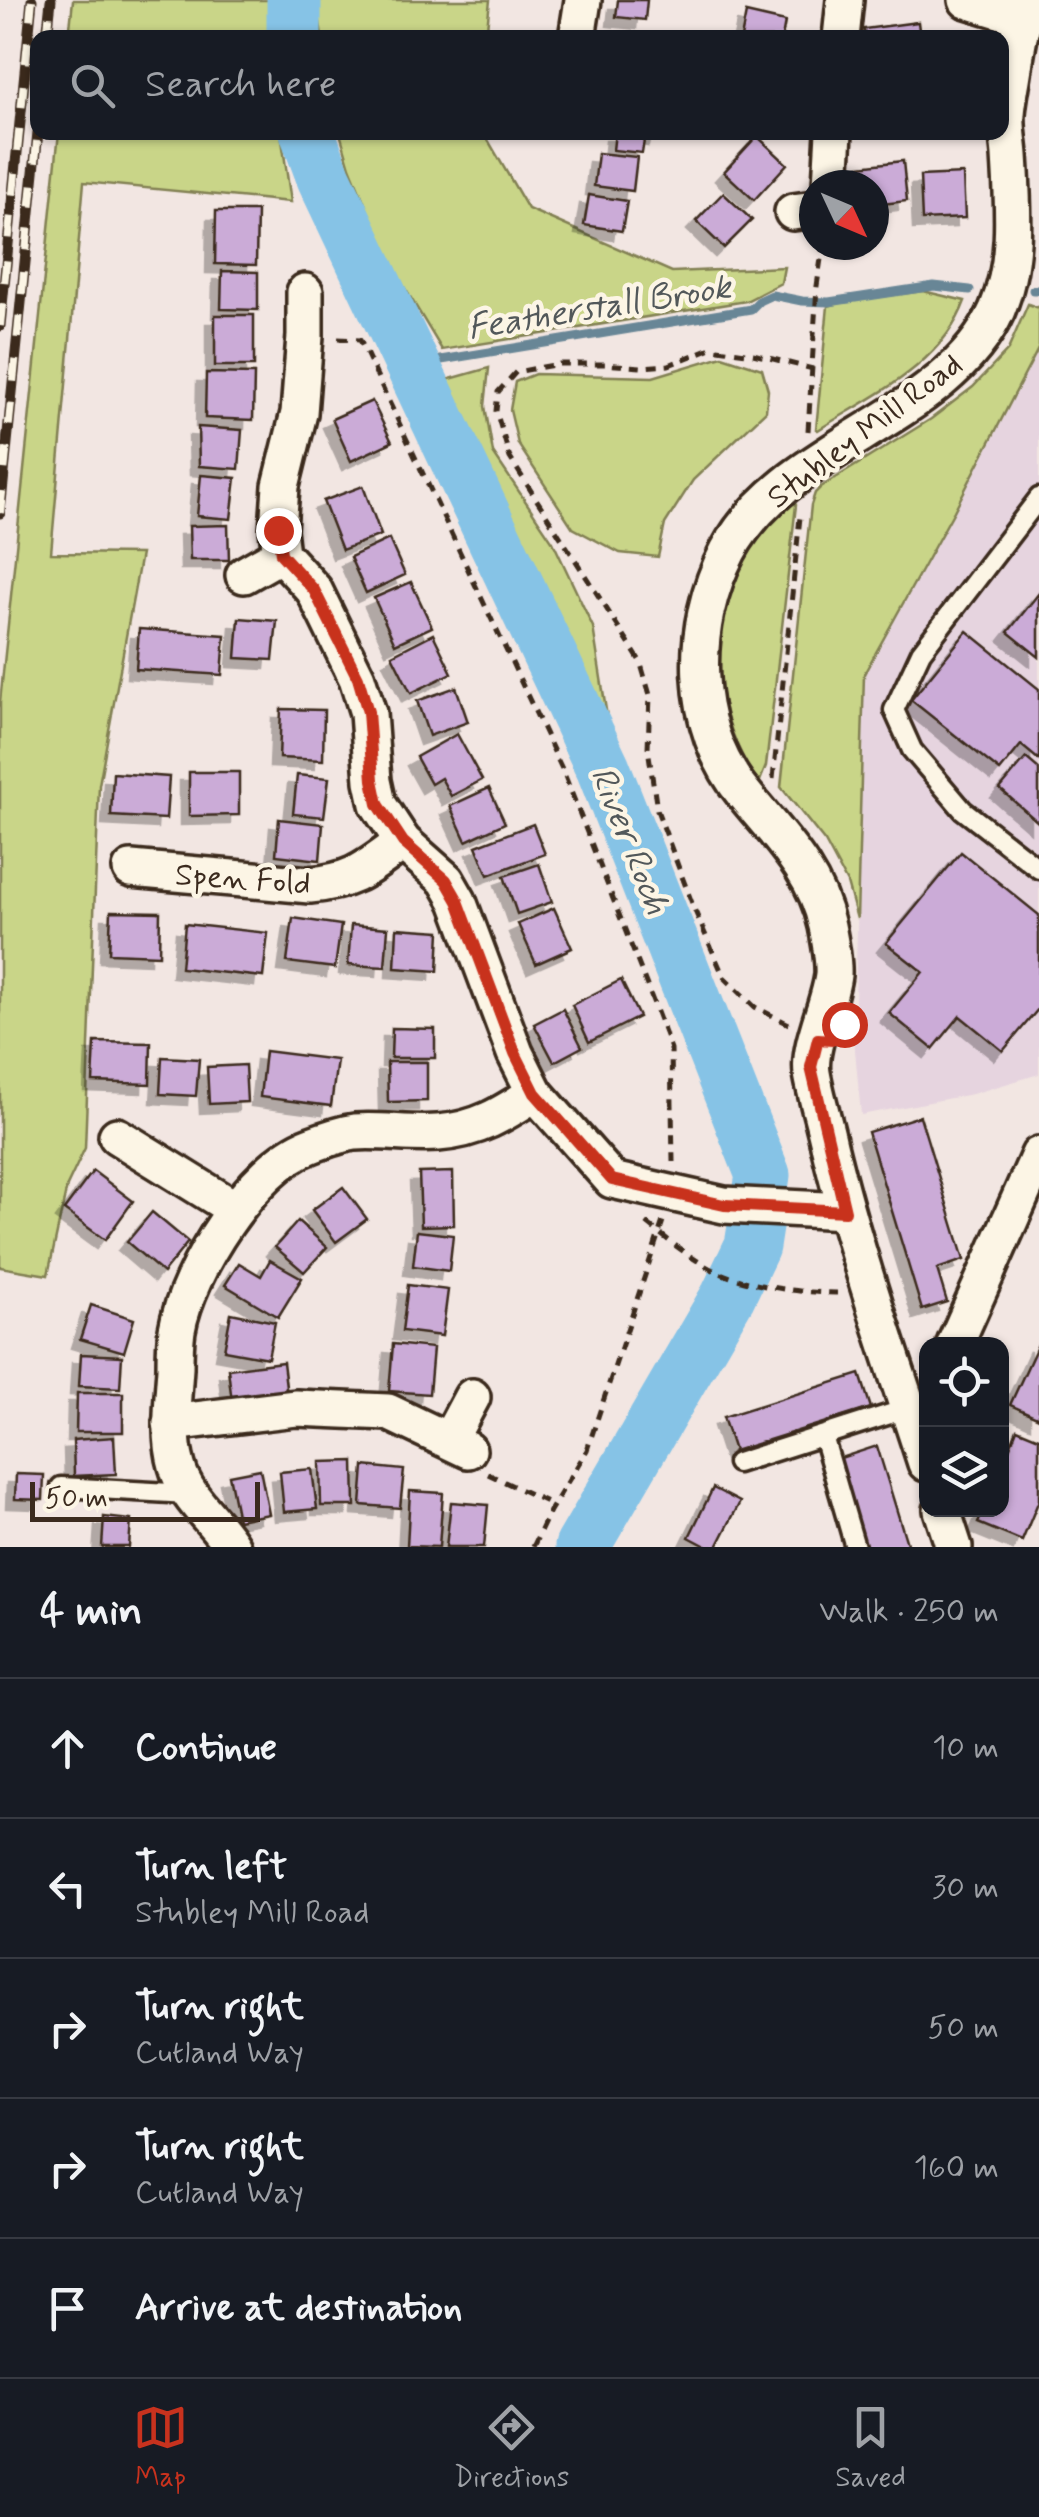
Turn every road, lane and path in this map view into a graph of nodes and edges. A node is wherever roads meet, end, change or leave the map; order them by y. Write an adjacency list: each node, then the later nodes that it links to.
1 (582, 0): 5 (street)
2 (845, 0): 6 (street)
3 (967, 0): 4 (street)
4 (1026, 8): 7 (street, Stubley Mill Road)
5 (579, 30)
6 (842, 30)
7 (1009, 103)
8 (834, 140): 10 (street)
9 (1009, 140): 15 (street, Stubley Mill Road)
10 (833, 170)
11 (821, 260): 14 (path)
12 (305, 292): 13 (street)
13 (318, 338): 17 (street); 27 (path)
14 (813, 369): 15 (path); 23 (path)
15 (803, 471): 19 (path); 23 (street, Stubley Mill Road)
16 (1039, 498): 21 (lane)
17 (281, 554): 18 (street); 20 (street)
18 (244, 575)
19 (772, 788)
20 (403, 842): 22 (street, Spen Fold); 24 (street)
21 (1039, 868)
22 (131, 870)
23 (818, 1039): 29 (street, Stubley Mill Road)
24 (535, 1093): 27 (street); 28 (street)
25 (117, 1136): 28 (street)
26 (1039, 1155): 33 (street)
27 (672, 1194): 29 (street); 31 (path)
28 (235, 1209): 35 (street)
29 (845, 1211): 32 (street, Stubley Mill Road)
30 (644, 1221): 31 (path)
31 (659, 1233): 32 (path); 42 (path)
32 (871, 1292): 36 (street, Stubley Mill Road)
33 (958, 1337)
34 (472, 1397): 38 (street)
35 (172, 1423): 38 (street); 41 (street)
36 (919, 1428): 37 (lane)
37 (823, 1436): 39 (lane); 46 (lane)
38 (458, 1445): 42 (path)
39 (737, 1463)
40 (61, 1487): 41 (lane)
41 (190, 1494): 44 (street)
42 (553, 1505): 45 (path)
43 (944, 1517): 47 (street)
44 (232, 1547)
45 (533, 1547)
46 (855, 1547)
47 (954, 1547)

